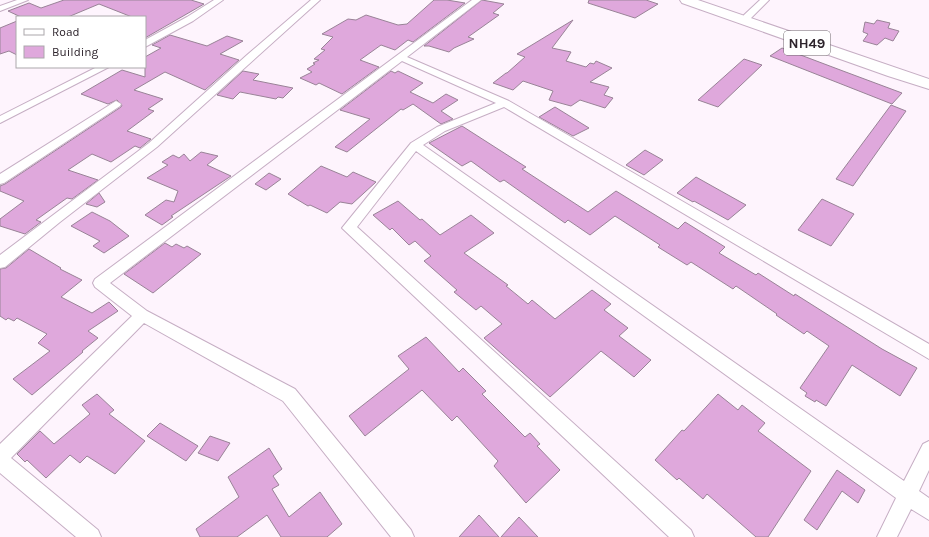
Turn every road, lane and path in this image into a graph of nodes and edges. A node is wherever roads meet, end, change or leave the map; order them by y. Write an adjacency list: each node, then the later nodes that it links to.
1 (24, 0): 8 (street)
2 (219, 0): 10 (street)
3 (316, 0): 19 (street)
4 (477, 0): 11 (street)
5 (686, 0): 13 (highway, NH49)
6 (700, 0): 9 (highway, NH49)
7 (766, 0): 9 (street)
8 (0, 9)
9 (747, 17): 13 (highway, NH49)
10 (146, 43)
11 (402, 58): 14 (street); 20 (street)
12 (102, 68): 16 (street)
13 (929, 82)
14 (505, 103): 17 (street); 21 (street)
15 (116, 104): 18 (street)
16 (0, 120)
17 (415, 145): 25 (street); 29 (street)
18 (0, 180)
19 (0, 264)
20 (142, 315): 23 (street); 28 (street)
21 (929, 352)
22 (929, 450): 25 (street)
23 (0, 457)
24 (0, 461): 27 (street)
25 (907, 495): 26 (street); 30 (street)
26 (929, 510)
27 (91, 537)
28 (404, 537)
29 (684, 537)
30 (887, 537)

